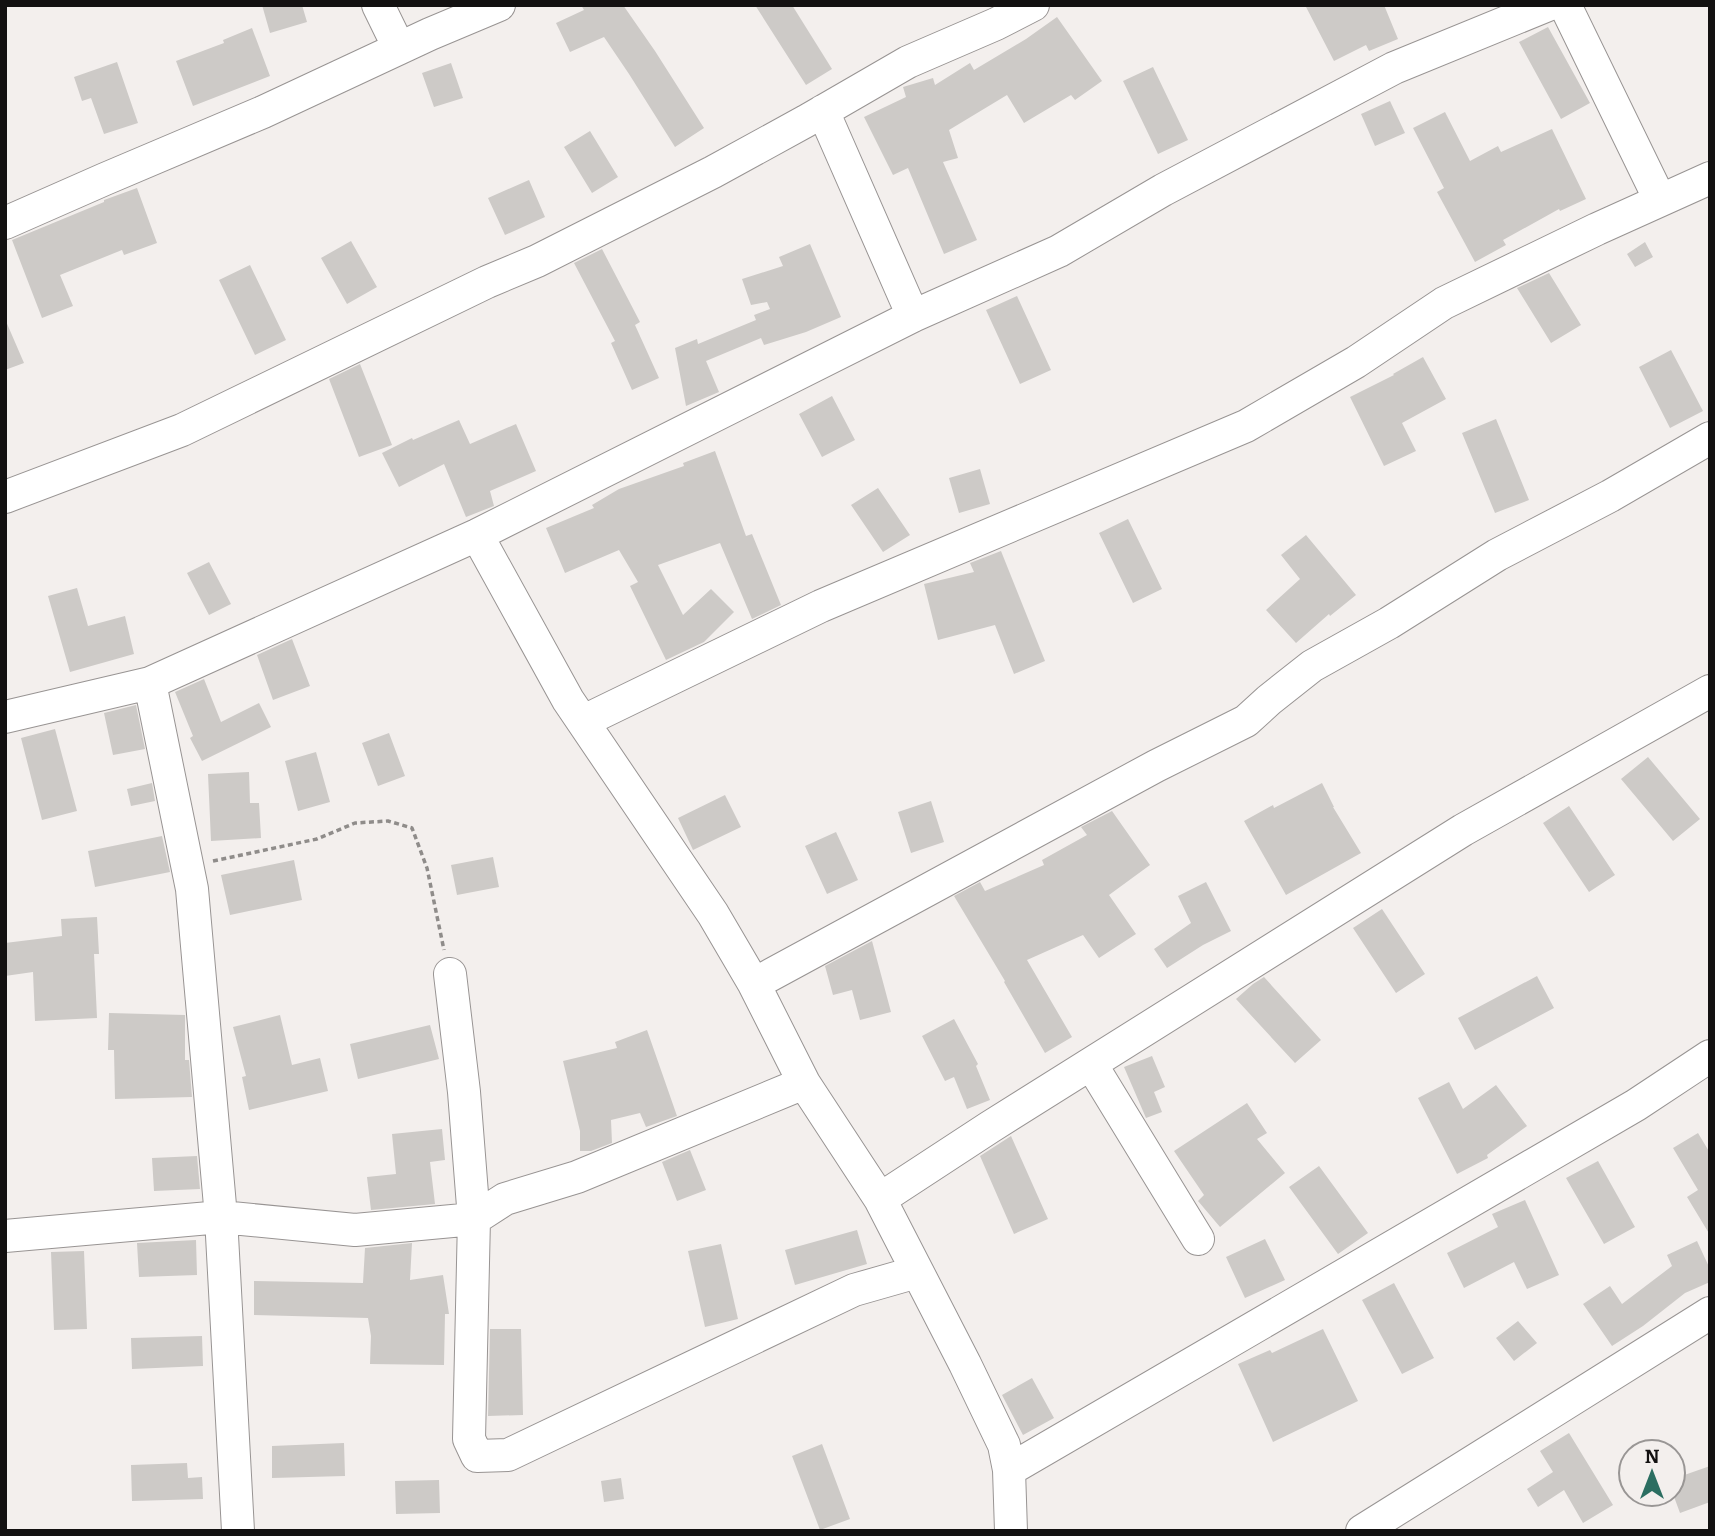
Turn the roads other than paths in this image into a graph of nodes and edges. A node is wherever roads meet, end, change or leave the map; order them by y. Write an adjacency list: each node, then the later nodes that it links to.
1 (378, 5): 7 (street)
2 (499, 5): 7 (street)
3 (1033, 5): 8 (street)
4 (1548, 5): 6 (street)
5 (1565, 5): 10 (street)
6 (1480, 18): 12 (street)
7 (399, 48): 11 (street)
8 (823, 111): 12 (street); 14 (street)
9 (1710, 178): 10 (street)
10 (1660, 200): 19 (street)
11 (5, 223)
12 (913, 316): 15 (street)
13 (1710, 438): 21 (street)
14 (5, 497)
15 (477, 534): 16 (street); 19 (street)
16 (150, 683): 18 (street); 26 (street)
17 (1710, 691): 23 (street)
18 (5, 717)
19 (584, 721): 21 (street)
20 (450, 974): 27 (street)
21 (754, 984): 24 (street)
22 (1710, 1056): 32 (street)
23 (1091, 1064): 25 (street); 29 (street)
24 (804, 1083): 25 (street); 27 (street)
25 (880, 1199): 30 (street)
26 (221, 1217): 27 (street); 28 (street); 33 (street)
27 (474, 1219): 30 (street)
28 (5, 1236)
29 (1198, 1239)
30 (917, 1272): 32 (street)
31 (1710, 1313): 35 (street)
32 (1009, 1470): 34 (street)
33 (239, 1531)
34 (1011, 1531)
35 (1362, 1531)

